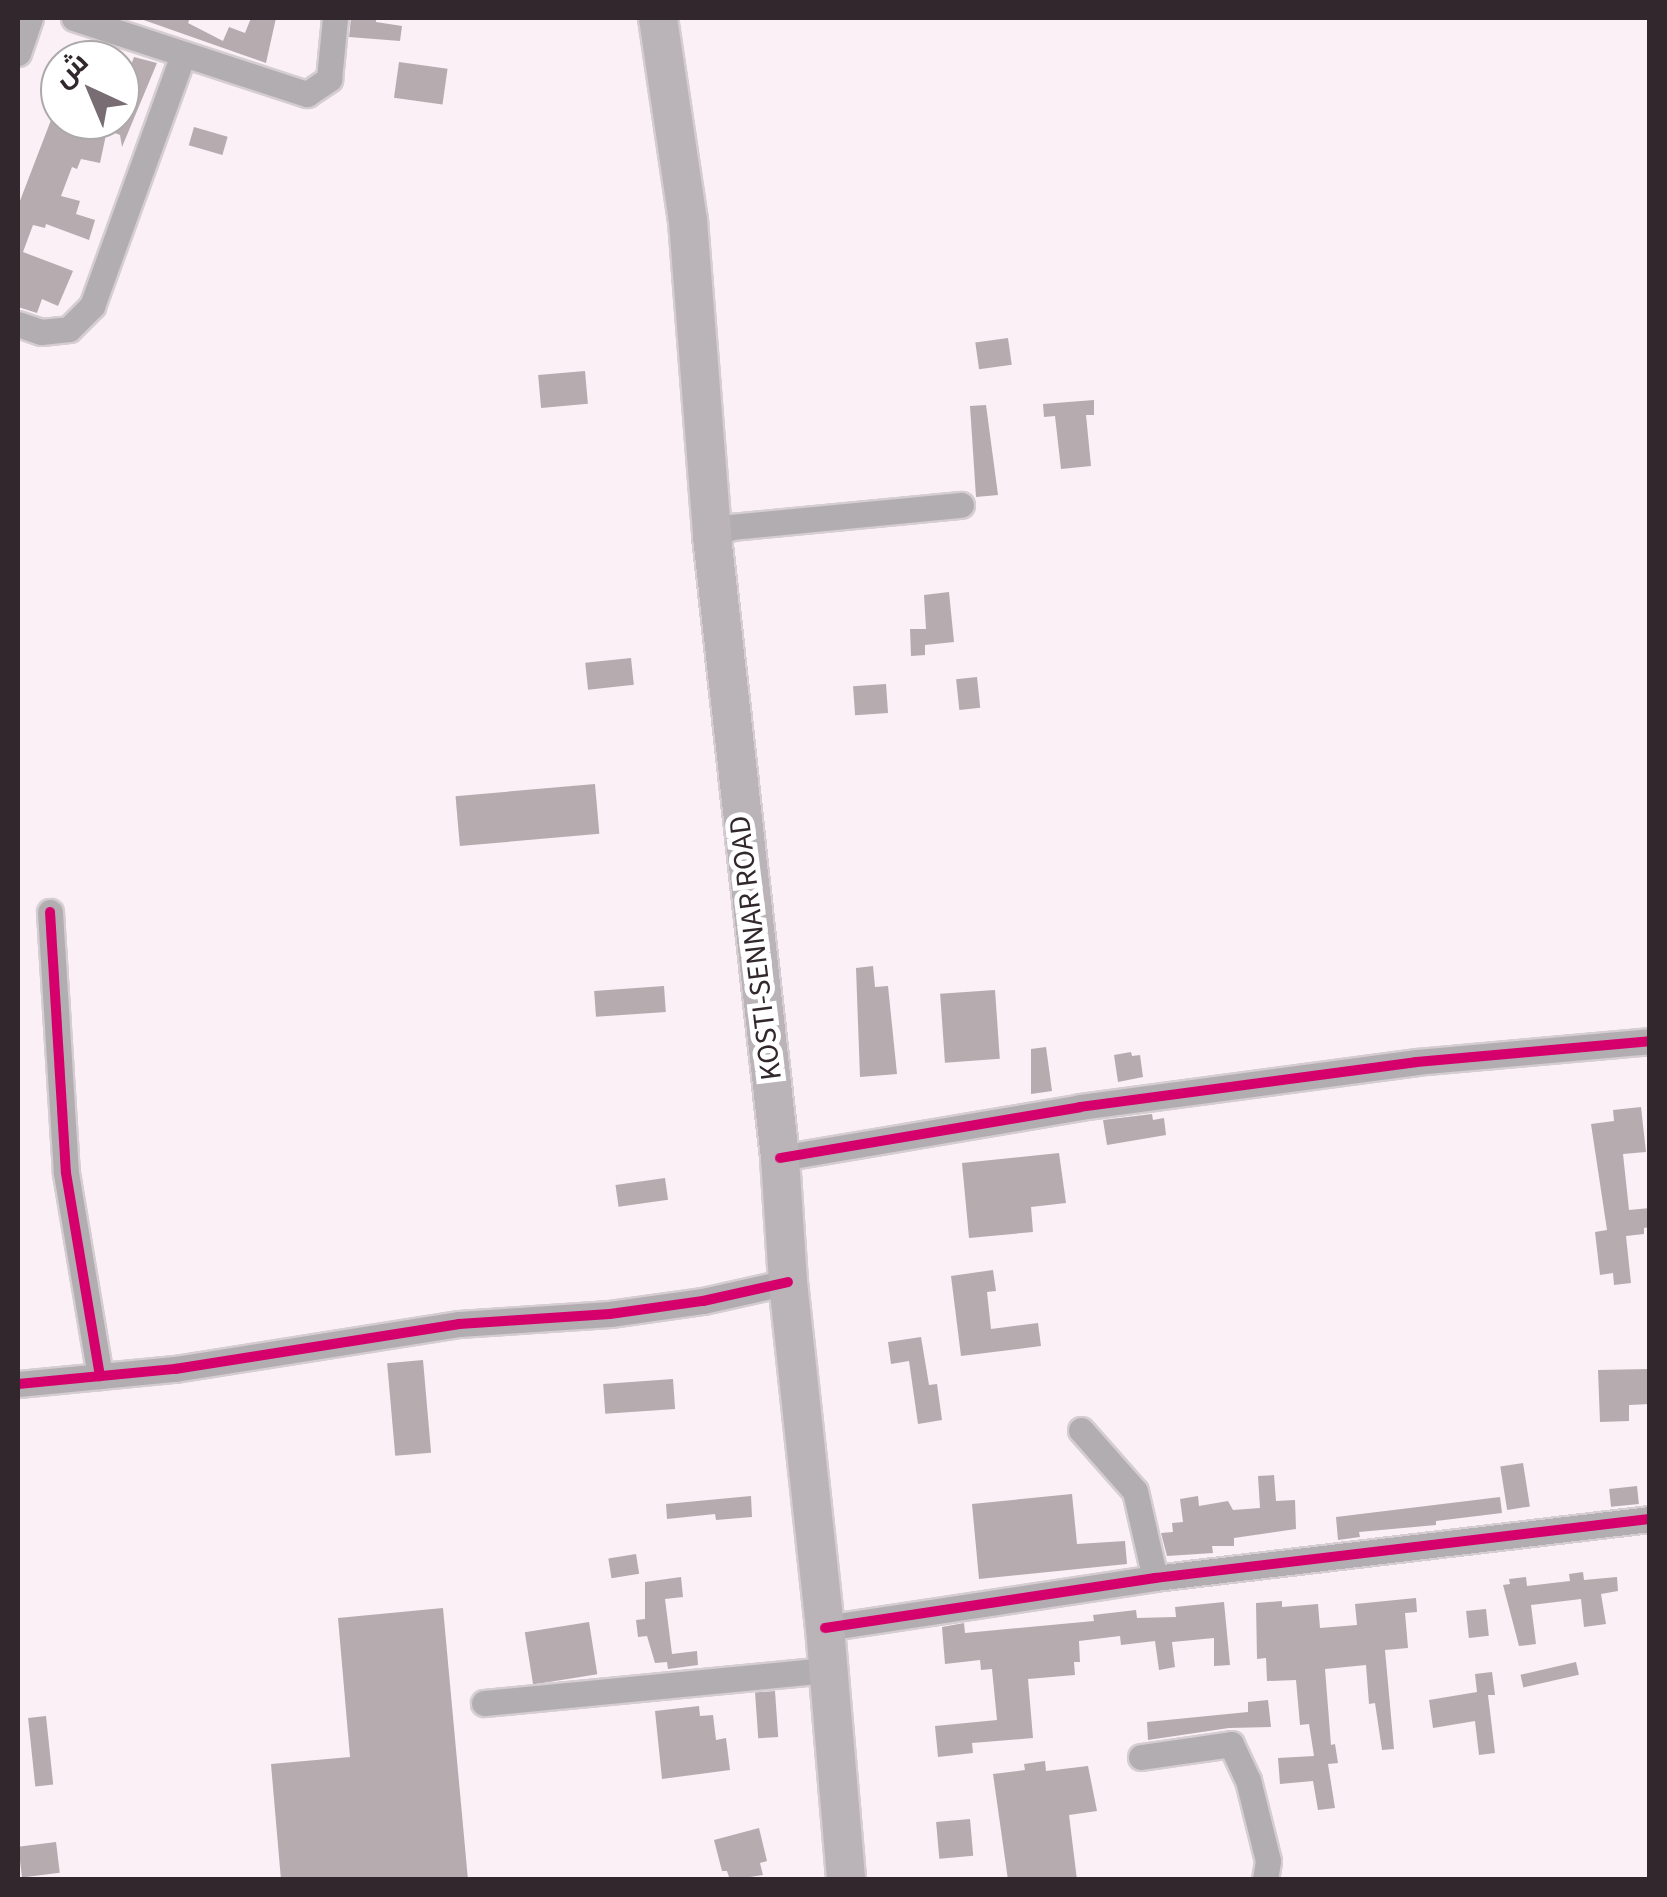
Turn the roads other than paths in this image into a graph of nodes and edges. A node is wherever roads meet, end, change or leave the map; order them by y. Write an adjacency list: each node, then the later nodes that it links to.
1 (30, 18): 5 (street)
2 (74, 18): 6 (street)
3 (334, 18): 6 (street)
4 (658, 18): 9 (highway, KOSTI-SENNAR ROAD)
5 (18, 52)
6 (183, 54): 7 (street)
7 (18, 324)
8 (961, 505): 9 (street)
9 (712, 536): 12 (highway, KOSTI-SENNAR ROAD)
10 (50, 912): 14 (street)
11 (1650, 1041): 12 (street)
12 (780, 1158): 13 (highway, KOSTI-SENNAR ROAD)
13 (788, 1282): 14 (street); 19 (highway, KOSTI-SENNAR ROAD)
14 (100, 1376): 15 (street)
15 (18, 1384)
16 (1082, 1430): 18 (street)
17 (1650, 1520): 18 (street)
18 (1155, 1578): 19 (street)
19 (825, 1628): 20 (highway, KOSTI-SENNAR ROAD)
20 (827, 1670): 21 (street); 23 (highway, KOSTI-SENNAR ROAD)
21 (484, 1703)
22 (1141, 1757): 24 (street)
23 (846, 1880)
24 (1266, 1880)

